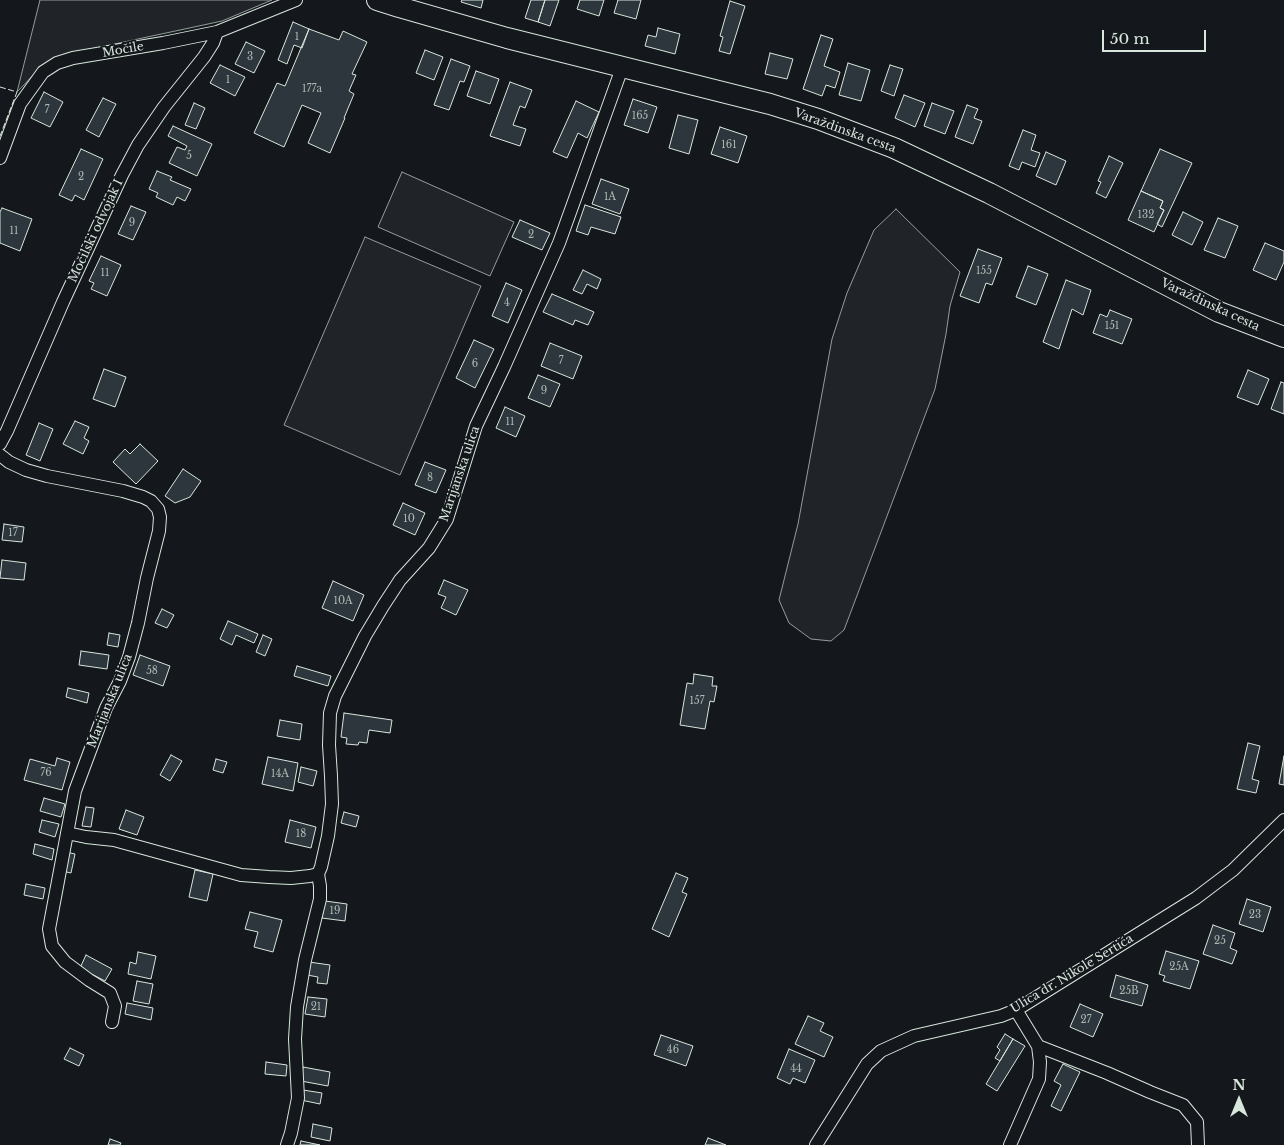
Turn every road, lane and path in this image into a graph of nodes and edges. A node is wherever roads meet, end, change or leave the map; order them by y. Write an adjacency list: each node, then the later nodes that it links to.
1 (296, 0): 3 (street, Močile)
2 (377, 0): 4 (main road, Varaždinska cesta)
3 (216, 32): 5 (street, Močile); 7 (street, Močilski odvojak I)
4 (622, 68): 6 (main road, Varaždinska cesta); 11 (street, Marijanska ulica)
5 (0, 158)
6 (1284, 337)
7 (0, 444)
8 (0, 455): 10 (street, Marijanska ulica)
9 (1284, 820): 12 (street, Ulica dr. Nikole Sertića)
10 (67, 833): 11 (street); 13 (street, Marijanska ulica)
11 (318, 874): 15 (street, Marijanska ulica)
12 (1016, 1010): 14 (street); 16 (street, Ulica dr. Nikole Sertića)
13 (112, 1022)
14 (1038, 1046): 17 (street); 18 (street)
15 (287, 1145)
16 (816, 1145)
17 (1010, 1145)
18 (1198, 1145)

